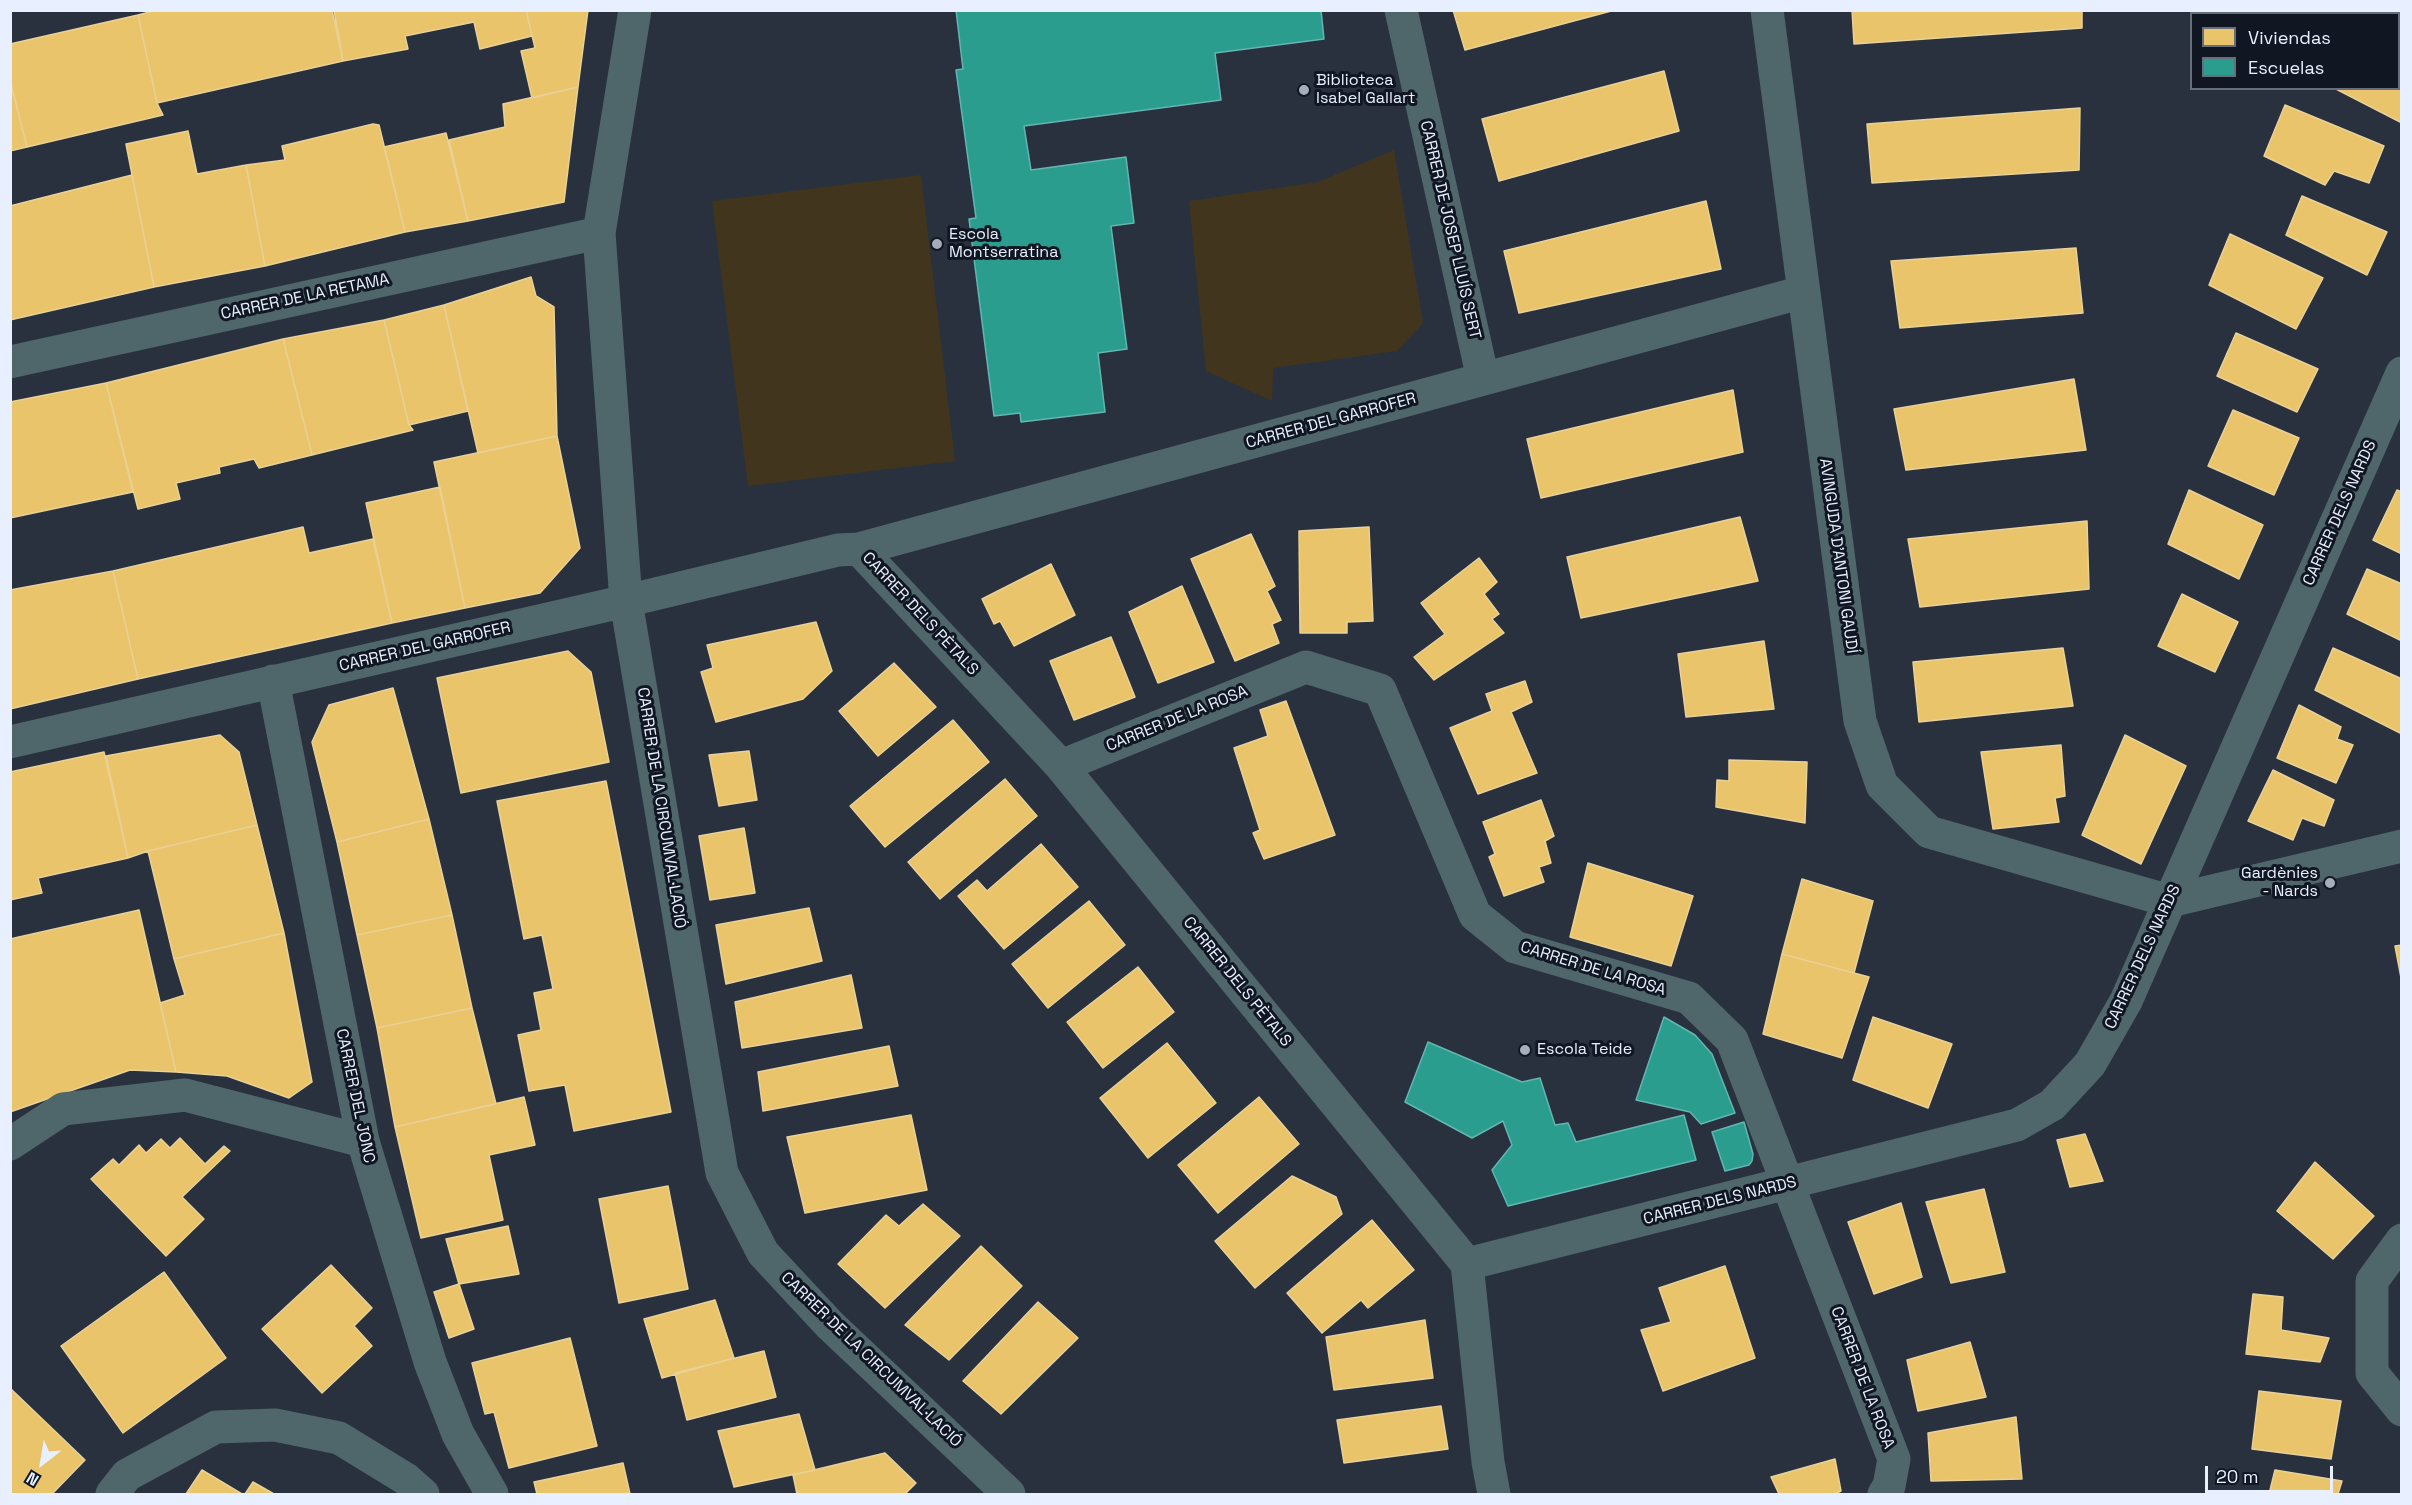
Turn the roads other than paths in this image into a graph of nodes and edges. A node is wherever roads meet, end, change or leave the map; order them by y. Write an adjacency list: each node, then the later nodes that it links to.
1 (634, 10): 4 (street, CARRER DE LA CIRCUMVAL·LACIÓ)
2 (1401, 10): 8 (street, CARRER DE JOSEP LLUÍS SERT)
3 (1767, 10): 5 (street, AVINGUDA D'ANTONI GAUDÍ)
4 (599, 233): 6 (street, CARRER DE LA RETAMA); 10 (street, CARRER DE LA CIRCUMVAL·LACIÓ)
5 (1803, 292): 8 (street, CARRER DEL GARROFER); 15 (street, AVINGUDA D'ANTONI GAUDÍ)
6 (10, 362)
7 (2402, 373): 15 (street, CARRER DELS NARDS)
8 (1483, 379): 9 (street, CARRER DEL GARROFER)
9 (849, 550): 10 (street, CARRER DEL GARROFER); 13 (street, CARRER DELS PÈTALS)
10 (626, 601): 11 (street, CARRER DEL GARROFER); 25 (street, CARRER DE LA CIRCUMVAL·LACIÓ)
11 (273, 681): 12 (street, CARRER DEL GARROFER); 16 (street, CARRER DEL JONC)
12 (10, 742)
13 (1061, 766): 18 (street, CARRER DE LA ROSA); 20 (street, CARRER DELS PÈTALS)
14 (2402, 846): 15 (street)
15 (2169, 901): 18 (street, CARRER DELS NARDS)
16 (363, 1141): 17 (street); 24 (street, CARRER DEL JONC)
17 (10, 1144)
18 (1786, 1184): 20 (street, CARRER DELS NARDS); 27 (street, CARRER DE LA ROSA)
19 (2402, 1240): 21 (street)
20 (1467, 1264): 26 (street)
21 (2402, 1410)
22 (112, 1494): 23 (street)
23 (423, 1494)
24 (492, 1494)
25 (1009, 1494)
26 (1494, 1494)
27 (1884, 1494)

